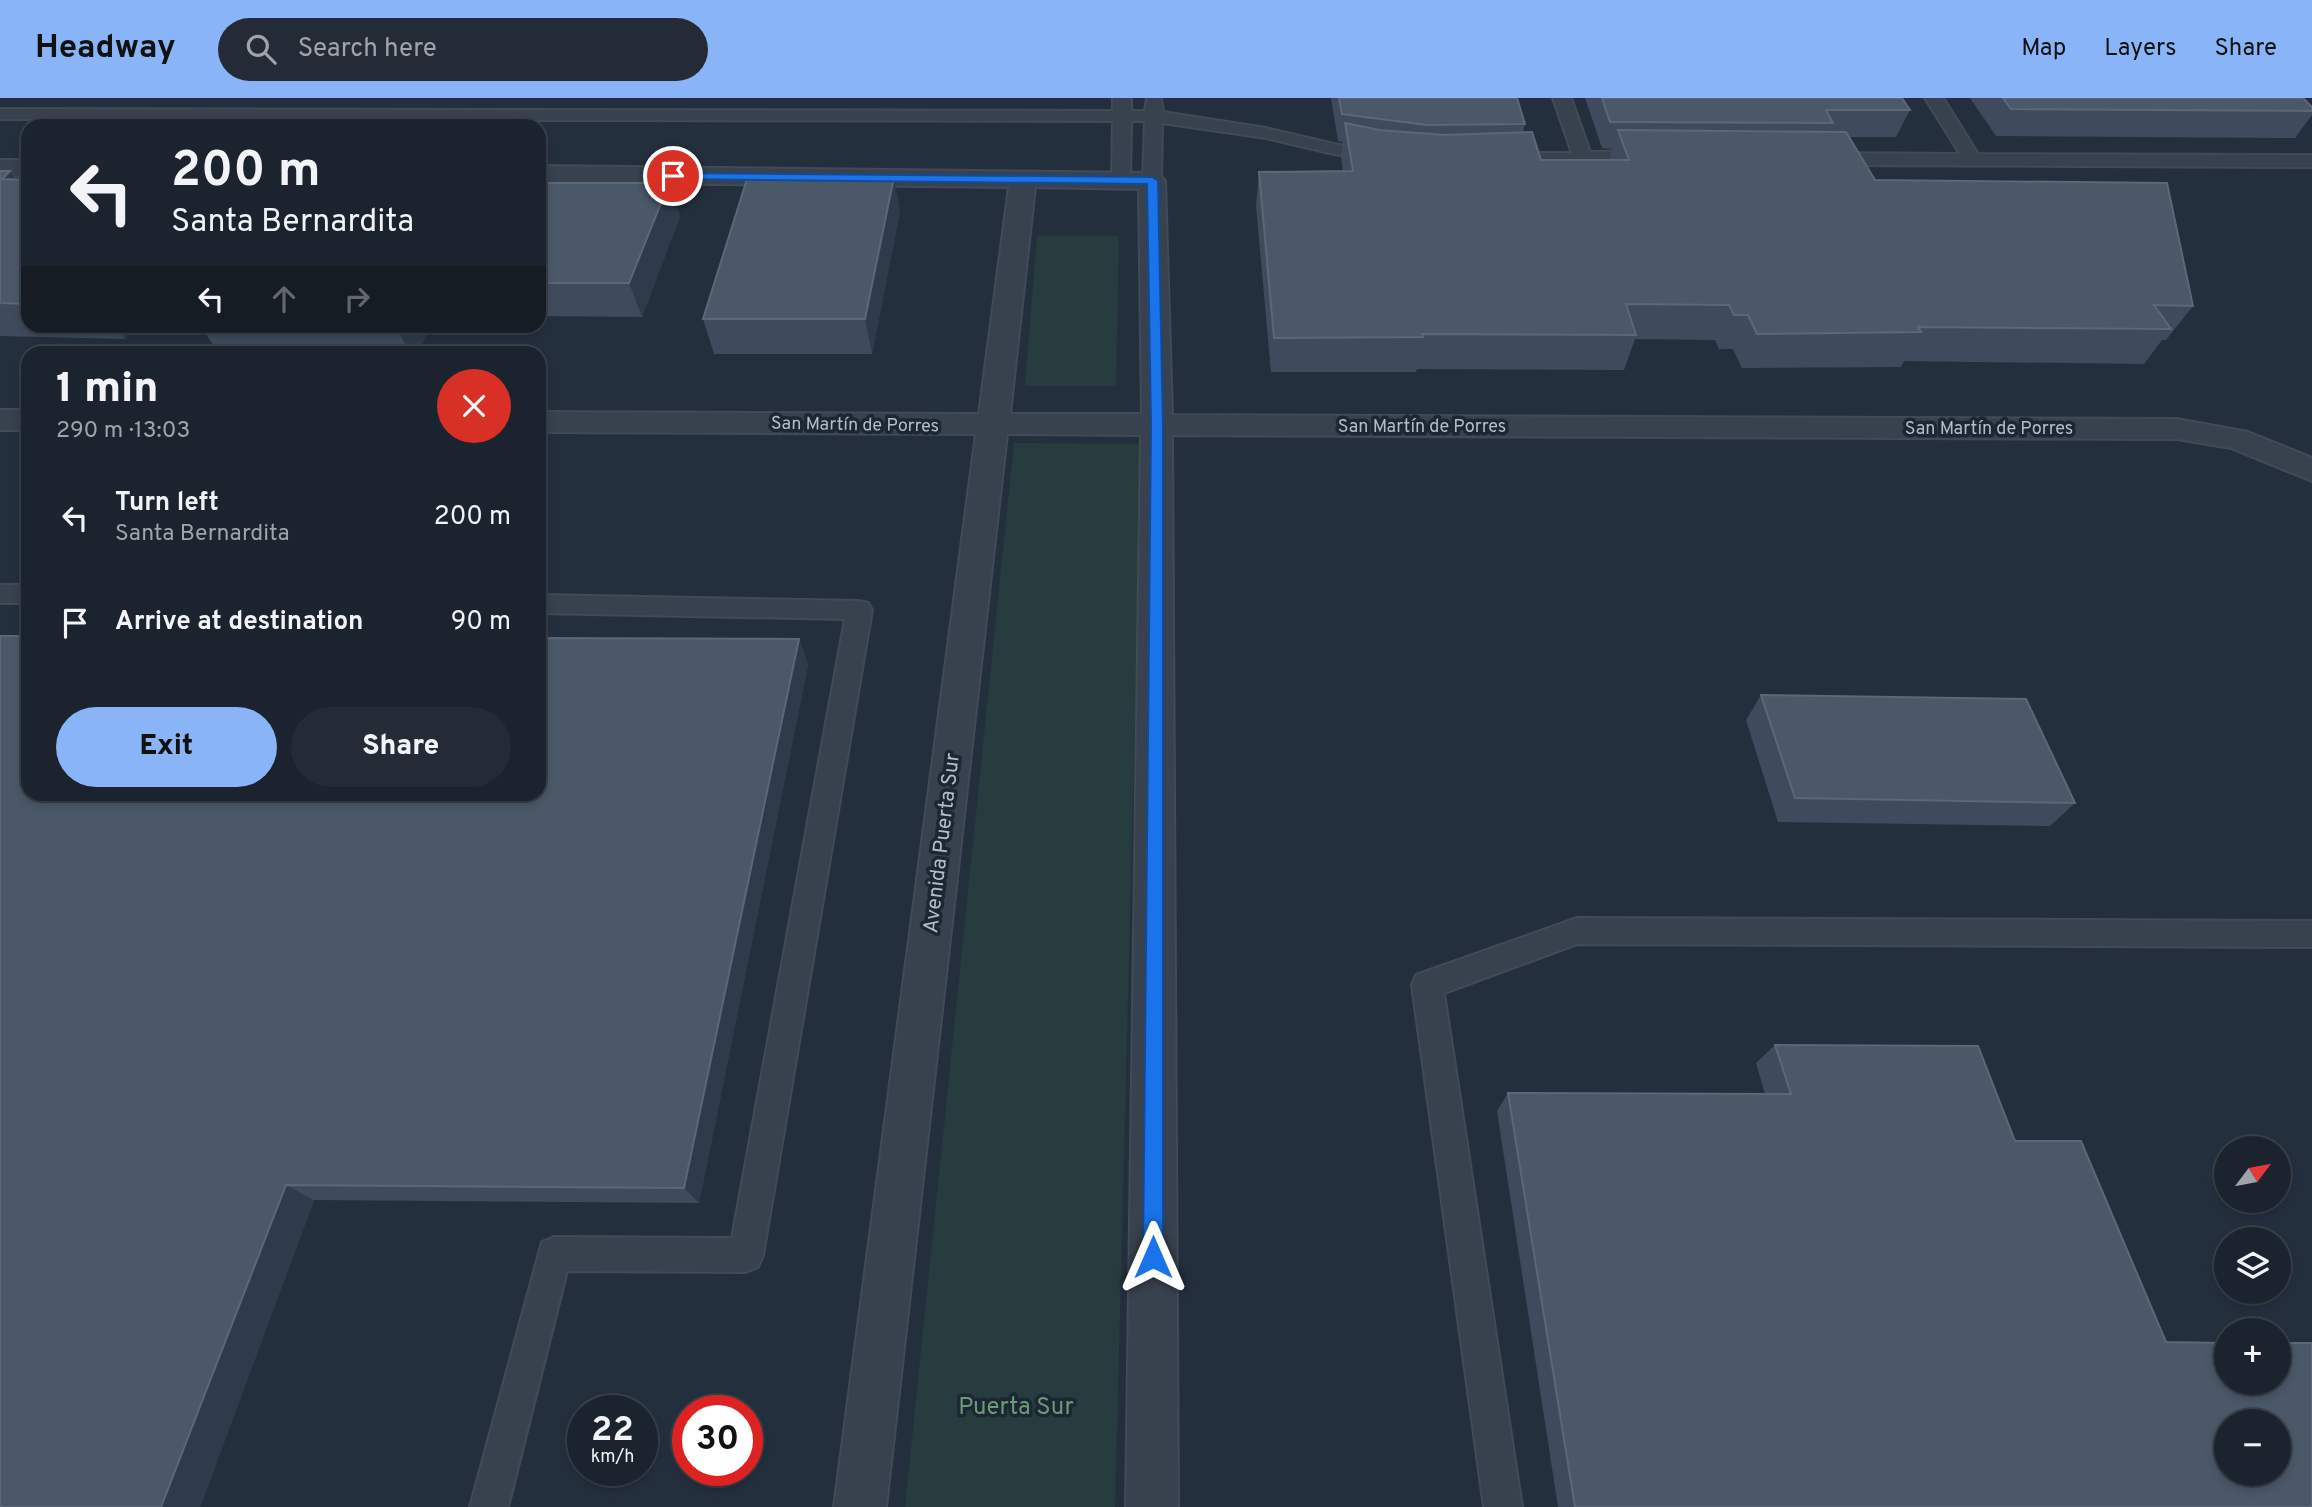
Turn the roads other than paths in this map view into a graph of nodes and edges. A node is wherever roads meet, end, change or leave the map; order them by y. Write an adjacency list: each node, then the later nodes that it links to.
1 (1562, 98): 6 (lane)
2 (1934, 98): 11 (lane)
3 (1122, 107): 4 (lane); 5 (lane); 17 (lane)
4 (1154, 107): 8 (lane); 17 (lane)
5 (0, 114)
6 (1582, 156): 7 (lane); 10 (lane)
7 (1666, 157)
8 (1404, 158)
9 (1806, 159): 11 (lane)
10 (1482, 160)
11 (1973, 160): 12 (lane)
12 (2312, 161)
13 (0, 167): 14 (street)
14 (21, 168)
15 (546, 174): 16 (street)
16 (1023, 180): 17 (street); 22 (street, Avenida Puerta Sur)
17 (1137, 180): 21 (street)
18 (0, 419): 19 (street)
19 (21, 420)
20 (546, 422): 22 (street, San Martín de Porres)
21 (1157, 425): 22 (street, San Martín de Porres); 23 (street, San Martín de Porres); 30 (street)
22 (992, 426): 29 (street, Avenida Puerta Sur)
23 (2306, 466)
24 (0, 594): 25 (lane)
25 (21, 594)
26 (546, 604): 28 (lane)
27 (2312, 934): 31 (lane)
28 (489, 1507)
29 (860, 1507)
30 (1152, 1507)
31 (1503, 1507)

